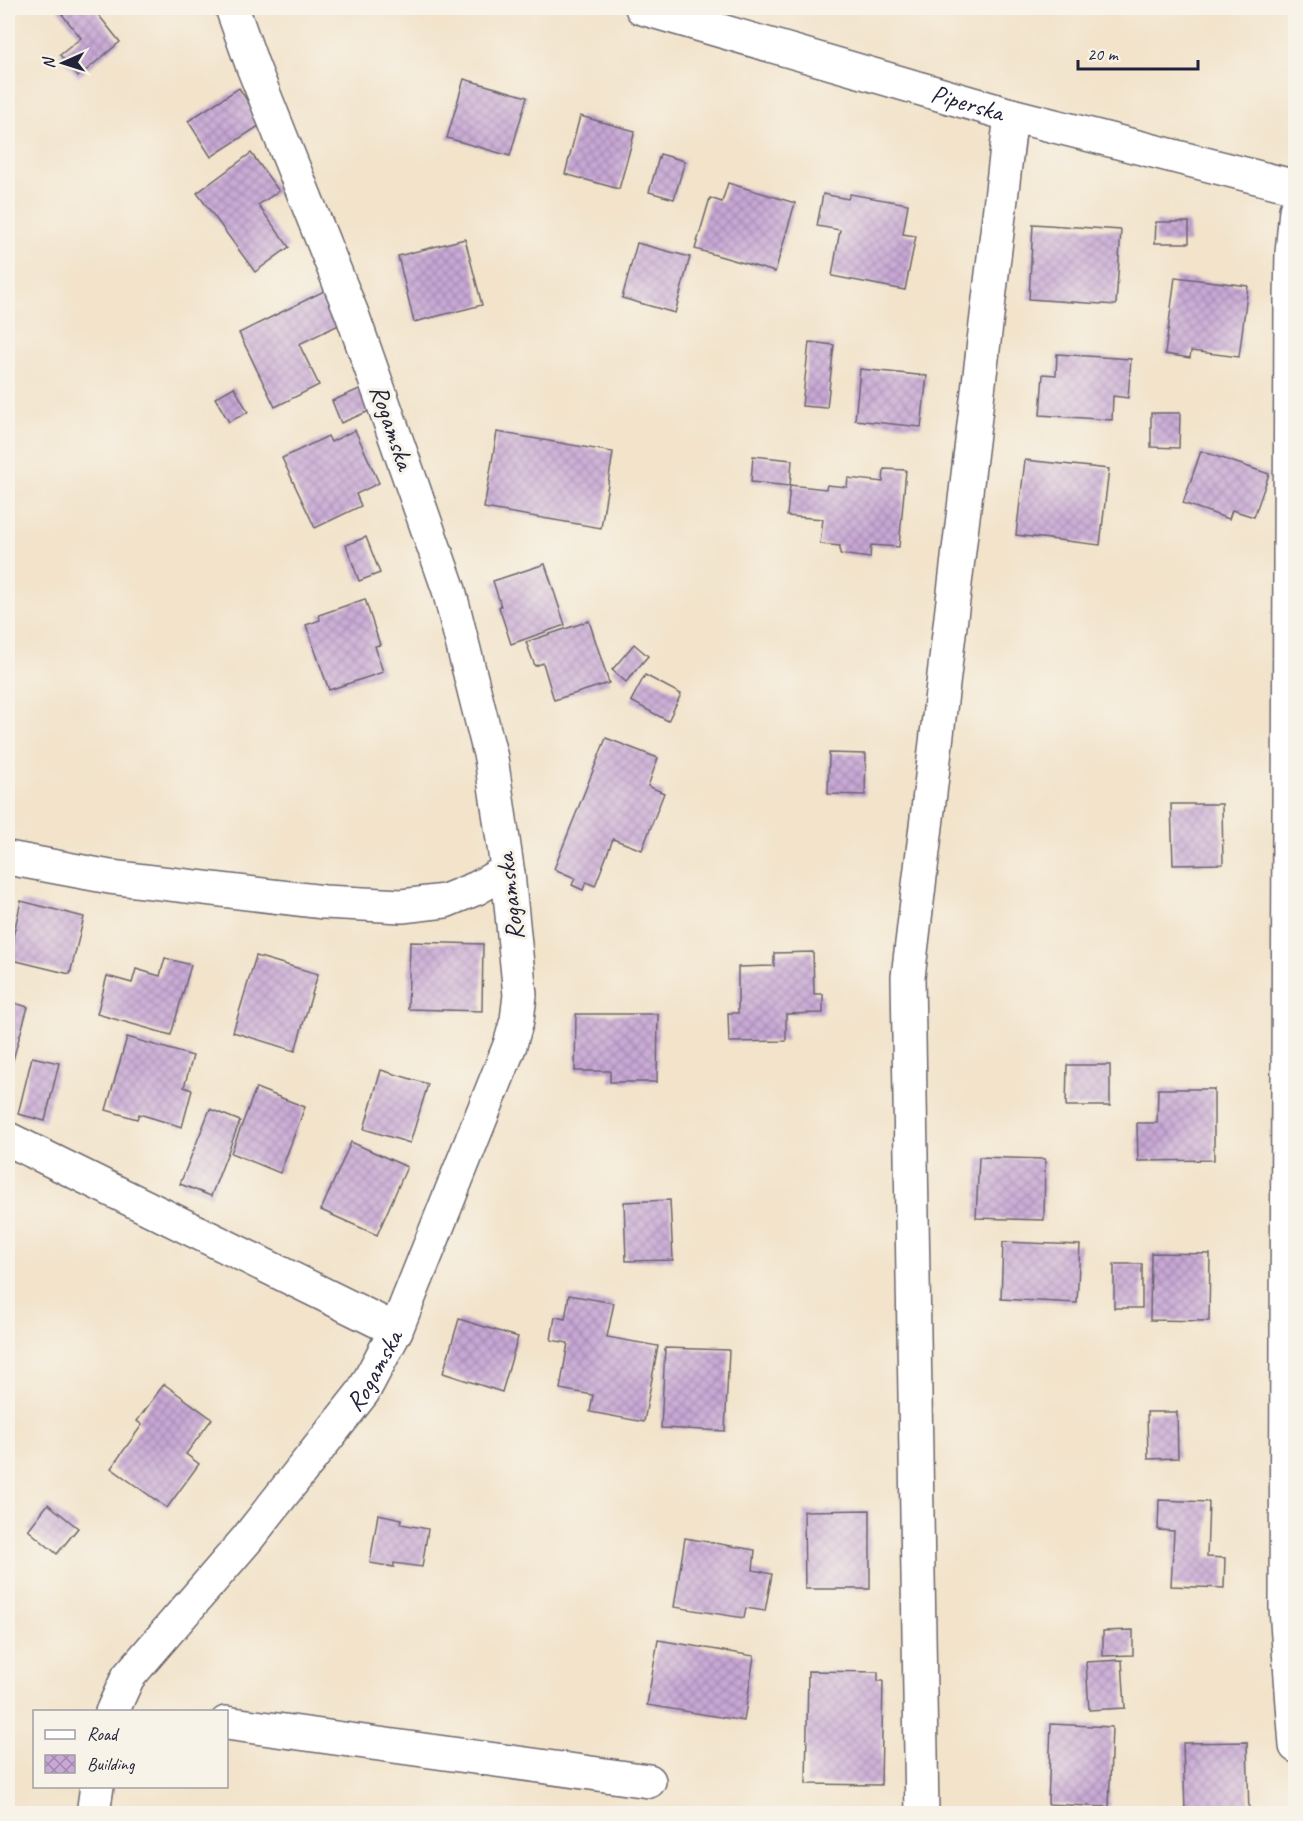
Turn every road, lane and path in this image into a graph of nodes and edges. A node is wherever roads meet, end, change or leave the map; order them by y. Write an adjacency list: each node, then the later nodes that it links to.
1 (232, 8): 7 (street, Rogamska)
2 (642, 8): 3 (street, Piperska)
3 (1011, 115): 4 (street, Piperska); 16 (street)
4 (1296, 188)
5 (1296, 210): 12 (street)
6 (8, 858): 7 (street)
7 (508, 874): 9 (street, Rogamska)
8 (8, 1139): 9 (street)
9 (396, 1330): 10 (street, Rogamska)
10 (122, 1710)
11 (228, 1723): 13 (street)
12 (1296, 1746)
13 (649, 1781)
14 (97, 1788): 15 (street)
15 (93, 1814)
16 (922, 1814)

